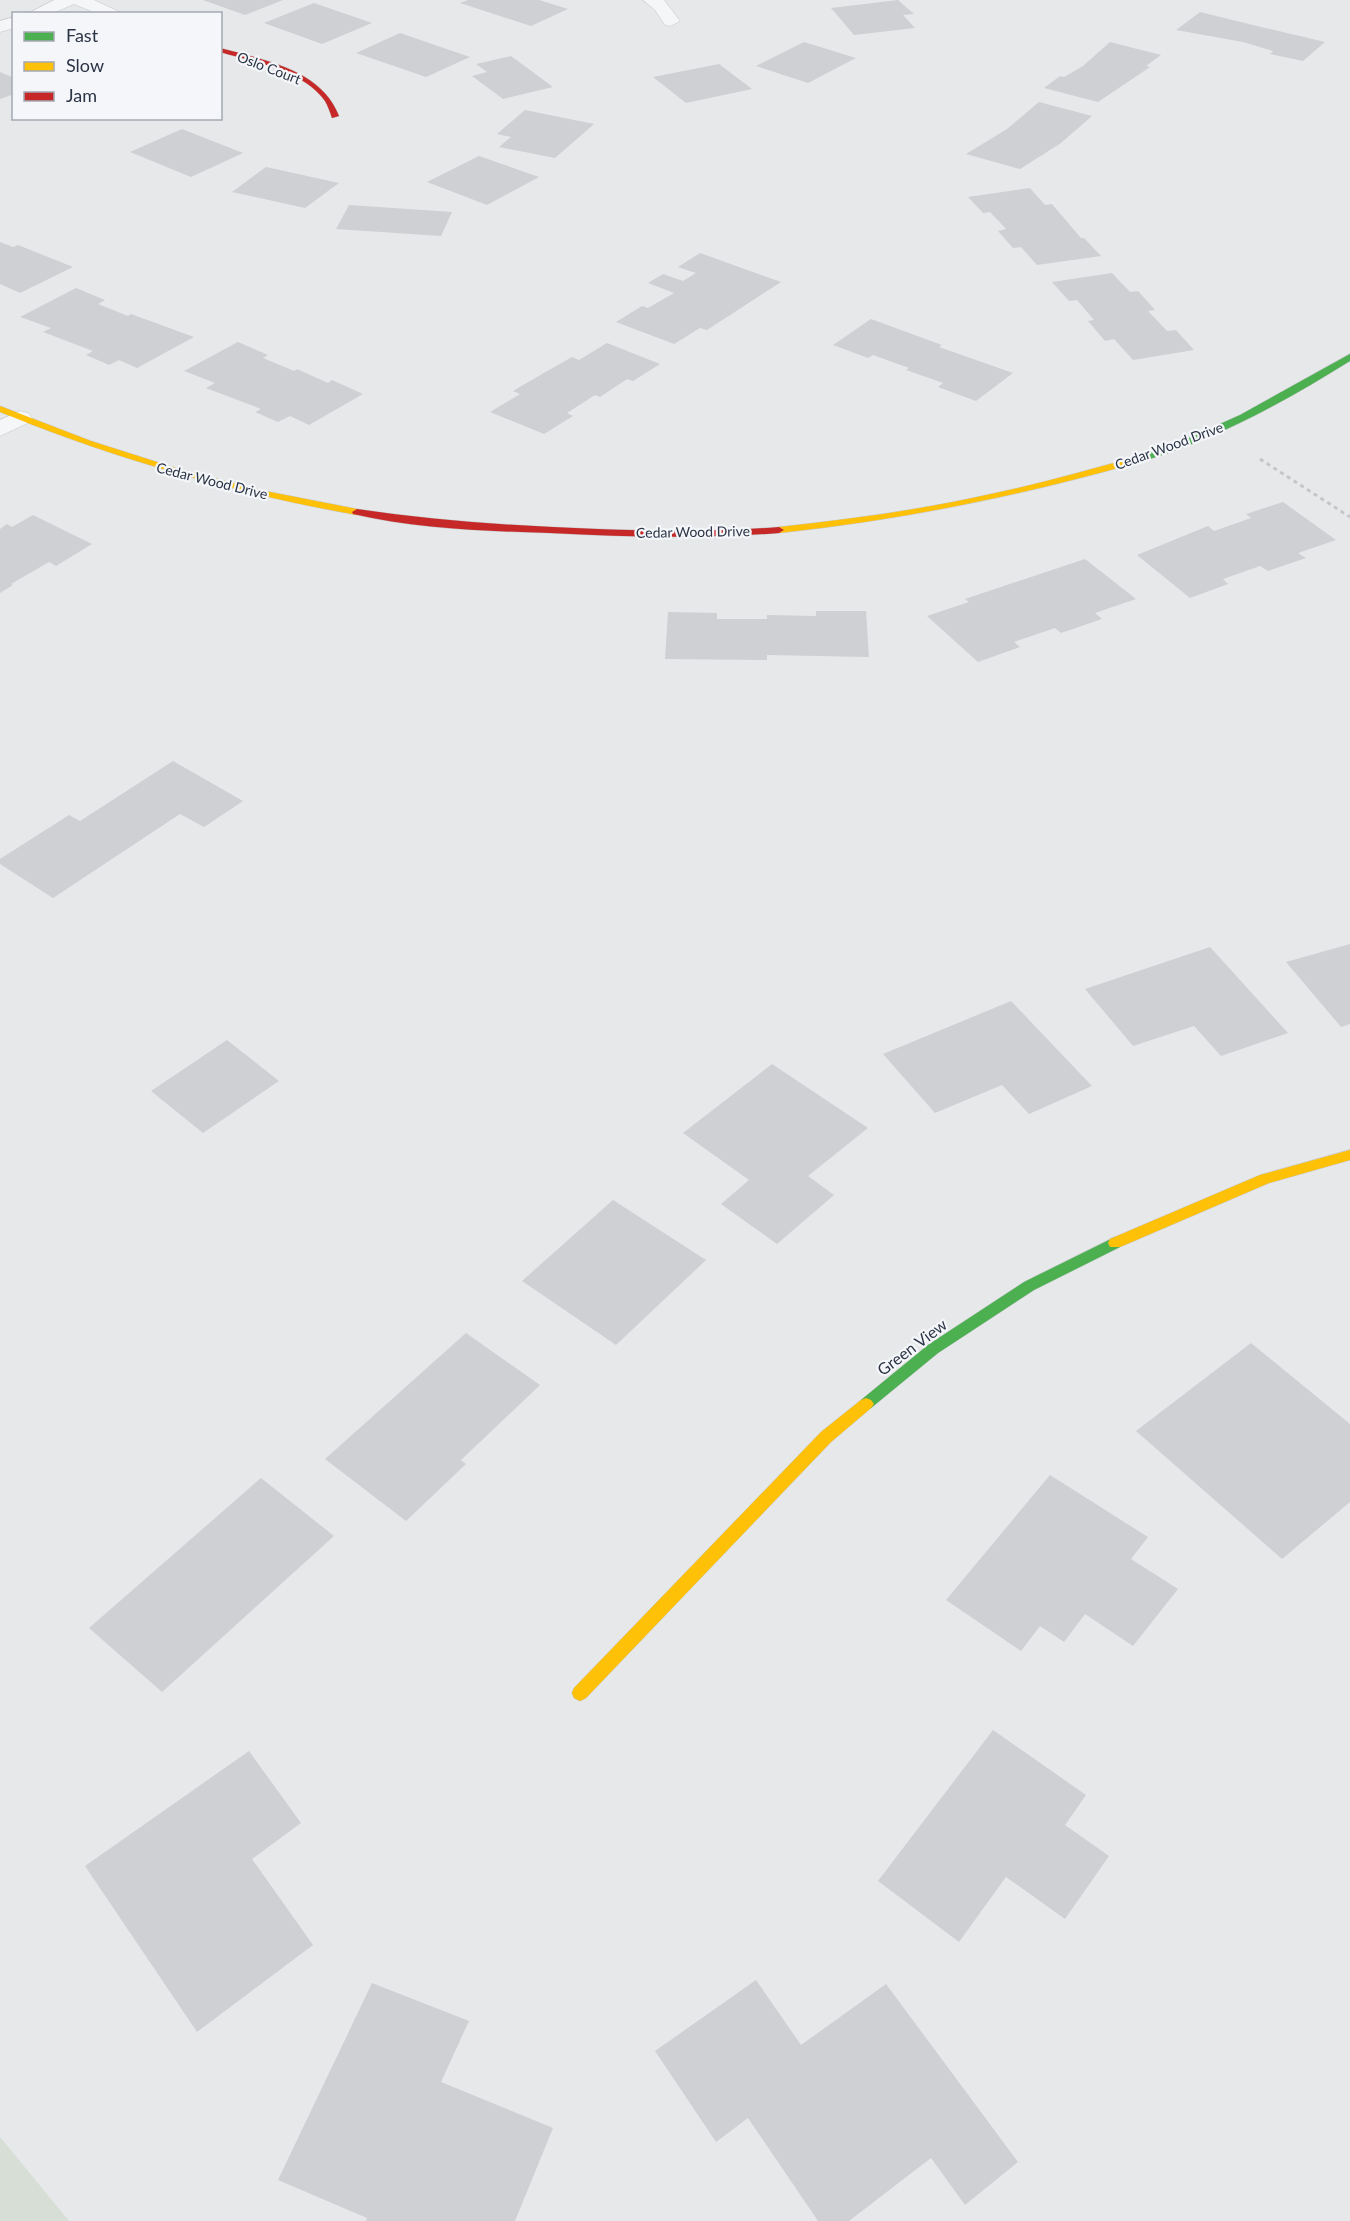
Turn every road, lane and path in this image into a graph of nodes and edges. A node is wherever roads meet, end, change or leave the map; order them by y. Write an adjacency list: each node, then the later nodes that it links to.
1 (69, 0): 4 (street)
2 (78, 0): 5 (street)
3 (652, 0): 6 (street)
4 (40, 12)
5 (111, 12)
6 (671, 21)
7 (222, 51): 8 (street, Oslo Court)
8 (335, 116)
9 (1350, 357): 11 (street, Cedar Wood Drive)
10 (7, 419): 11 (street, Cedar Wood Drive)
11 (1218, 429): 12 (path)
12 (1350, 517)
13 (1350, 1155): 14 (street, Green View)
14 (580, 1693)

